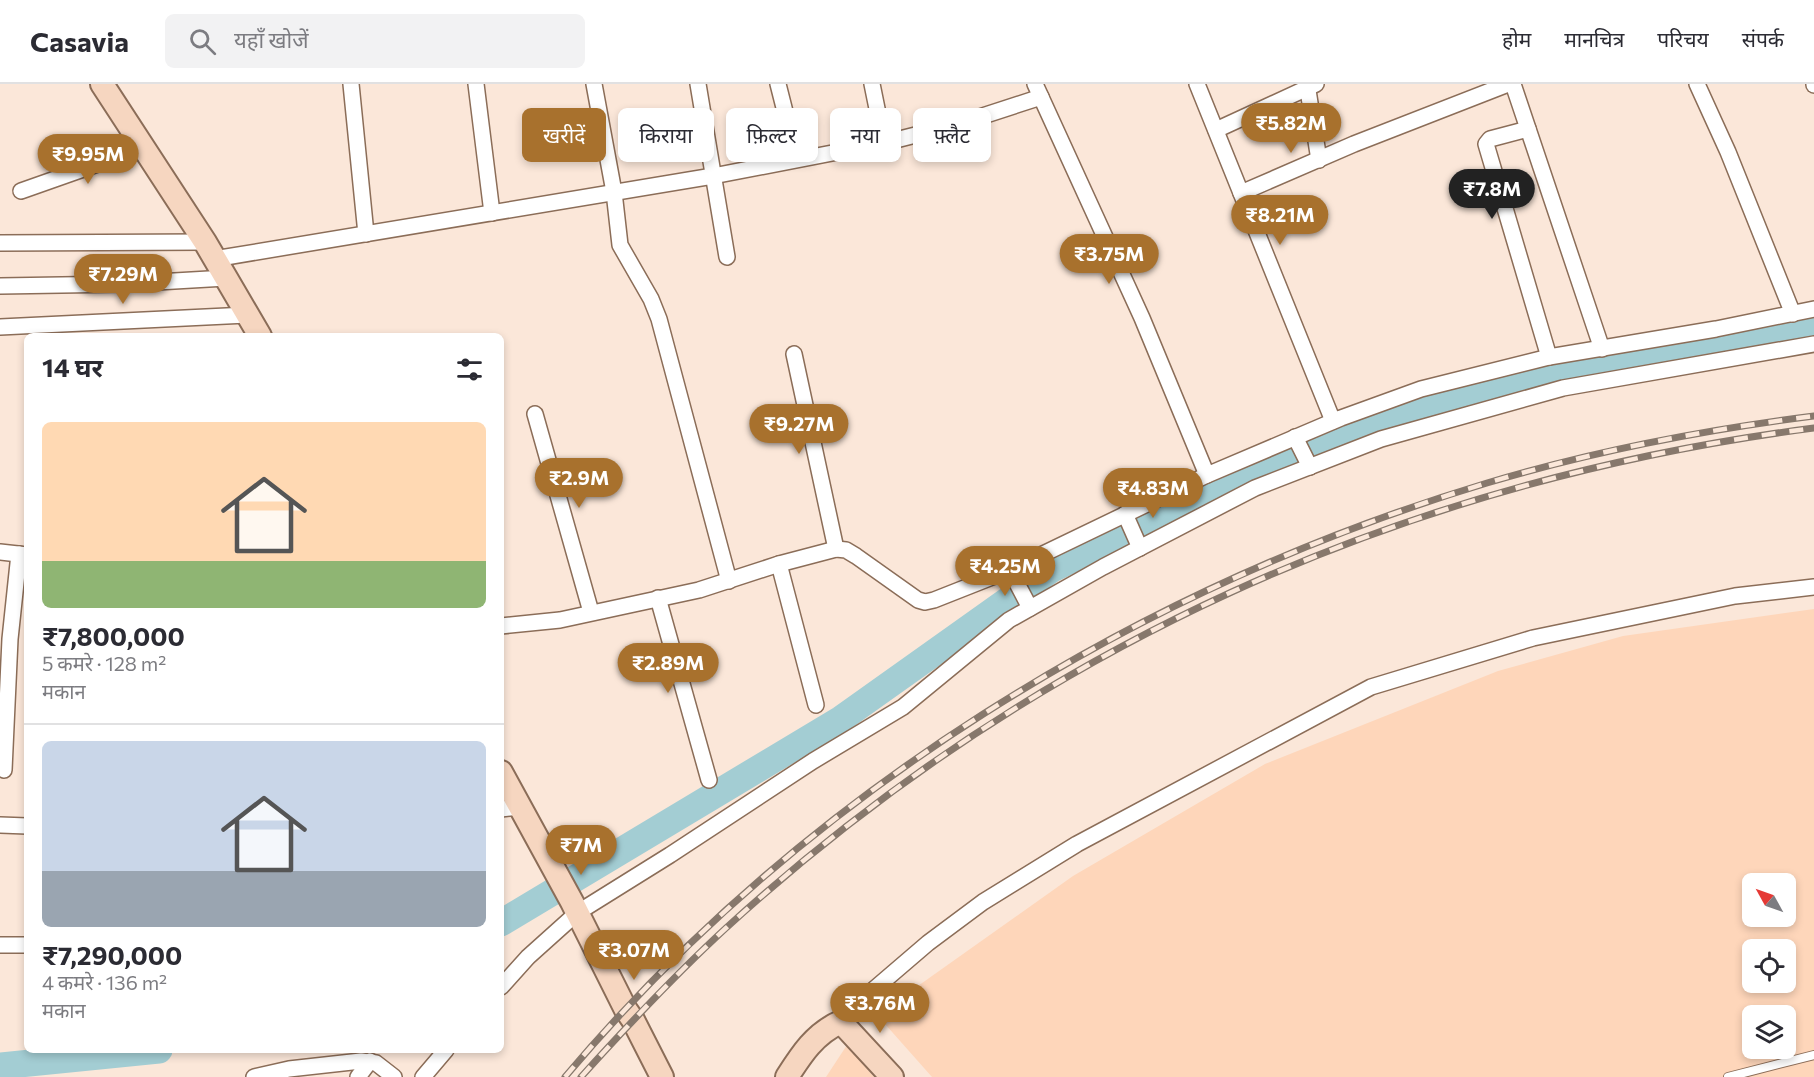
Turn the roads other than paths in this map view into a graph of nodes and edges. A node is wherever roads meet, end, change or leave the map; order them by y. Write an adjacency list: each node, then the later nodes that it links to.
1 (102, 84): 19 (street)
2 (351, 84): 27 (street)
3 (476, 84): 26 (street)
4 (594, 84): 24 (street)
5 (698, 84): 22 (street)
6 (778, 84): 14 (street)
7 (872, 84): 15 (street)
8 (1197, 84): 17 (street)
9 (1508, 84): 20 (street)
10 (1513, 84): 16 (street)
11 (1697, 84): 33 (street)
12 (1310, 85): 17 (street); 20 (street)
13 (1038, 90): 18 (street); 45 (street)
14 (784, 108)
15 (877, 108)
16 (1527, 129): 38 (street); 40 (street)
17 (1216, 130): 25 (street)
18 (901, 139)
19 (143, 148): 23 (street); 30 (street)
20 (1319, 160): 25 (street)
21 (782, 162): 22 (street)
22 (713, 176): 24 (street); 29 (street)
23 (21, 191)
24 (614, 192): 26 (street); 53 (street)
25 (1241, 194): 42 (street)
26 (492, 213): 27 (street)
27 (366, 234): 30 (street)
28 (0, 243): 30 (street)
29 (727, 257)
30 (215, 260): 31 (street); 34 (street)
31 (0, 286)
32 (1814, 309): 33 (street)
33 (1792, 314): 38 (street)
34 (248, 315): 35 (street); 36 (street)
35 (0, 327)
36 (258, 333)
37 (1814, 344): 44 (street)
38 (1602, 349): 40 (street)
39 (794, 354): 48 (street)
40 (1549, 357): 42 (street)
41 (536, 414): 57 (street)
42 (1333, 421): 43 (street)
43 (1295, 437): 44 (street); 45 (street)
44 (1310, 467): 47 (street)
45 (1207, 475): 46 (street)
46 (1125, 514): 47 (street); 52 (street)
47 (1140, 548): 56 (street)
48 (836, 549): 51 (street); 52 (street)
49 (0, 552): 50 (street)
50 (23, 554): 59 (street)
51 (779, 564): 53 (street); 60 (street)
52 (1010, 570): 56 (street)
53 (729, 580): 55 (street)
54 (1814, 587): 71 (street)
55 (658, 598): 57 (street); 62 (street)
56 (1030, 608): 67 (street)
57 (591, 612): 58 (street)
58 (504, 627)
59 (5, 639): 61 (street)
60 (816, 705)
61 (4, 770)
62 (709, 780)
63 (504, 783): 64 (street)
64 (511, 808): 67 (street)
65 (0, 825): 66 (street)
66 (24, 826)
67 (574, 907): 70 (street); 80 (street)
68 (0, 945): 69 (street)
69 (24, 945)
70 (504, 984)
71 (841, 1023): 81 (street); 82 (street)
72 (443, 1053): 79 (street)
73 (1814, 1055): 83 (lane)
74 (370, 1061): 75 (street); 77 (street); 78 (street)
75 (286, 1073): 76 (street)
76 (254, 1077)
77 (358, 1077)
78 (394, 1077)
79 (423, 1077)
80 (662, 1077)
81 (787, 1077)
82 (892, 1077)
83 (1728, 1077)

